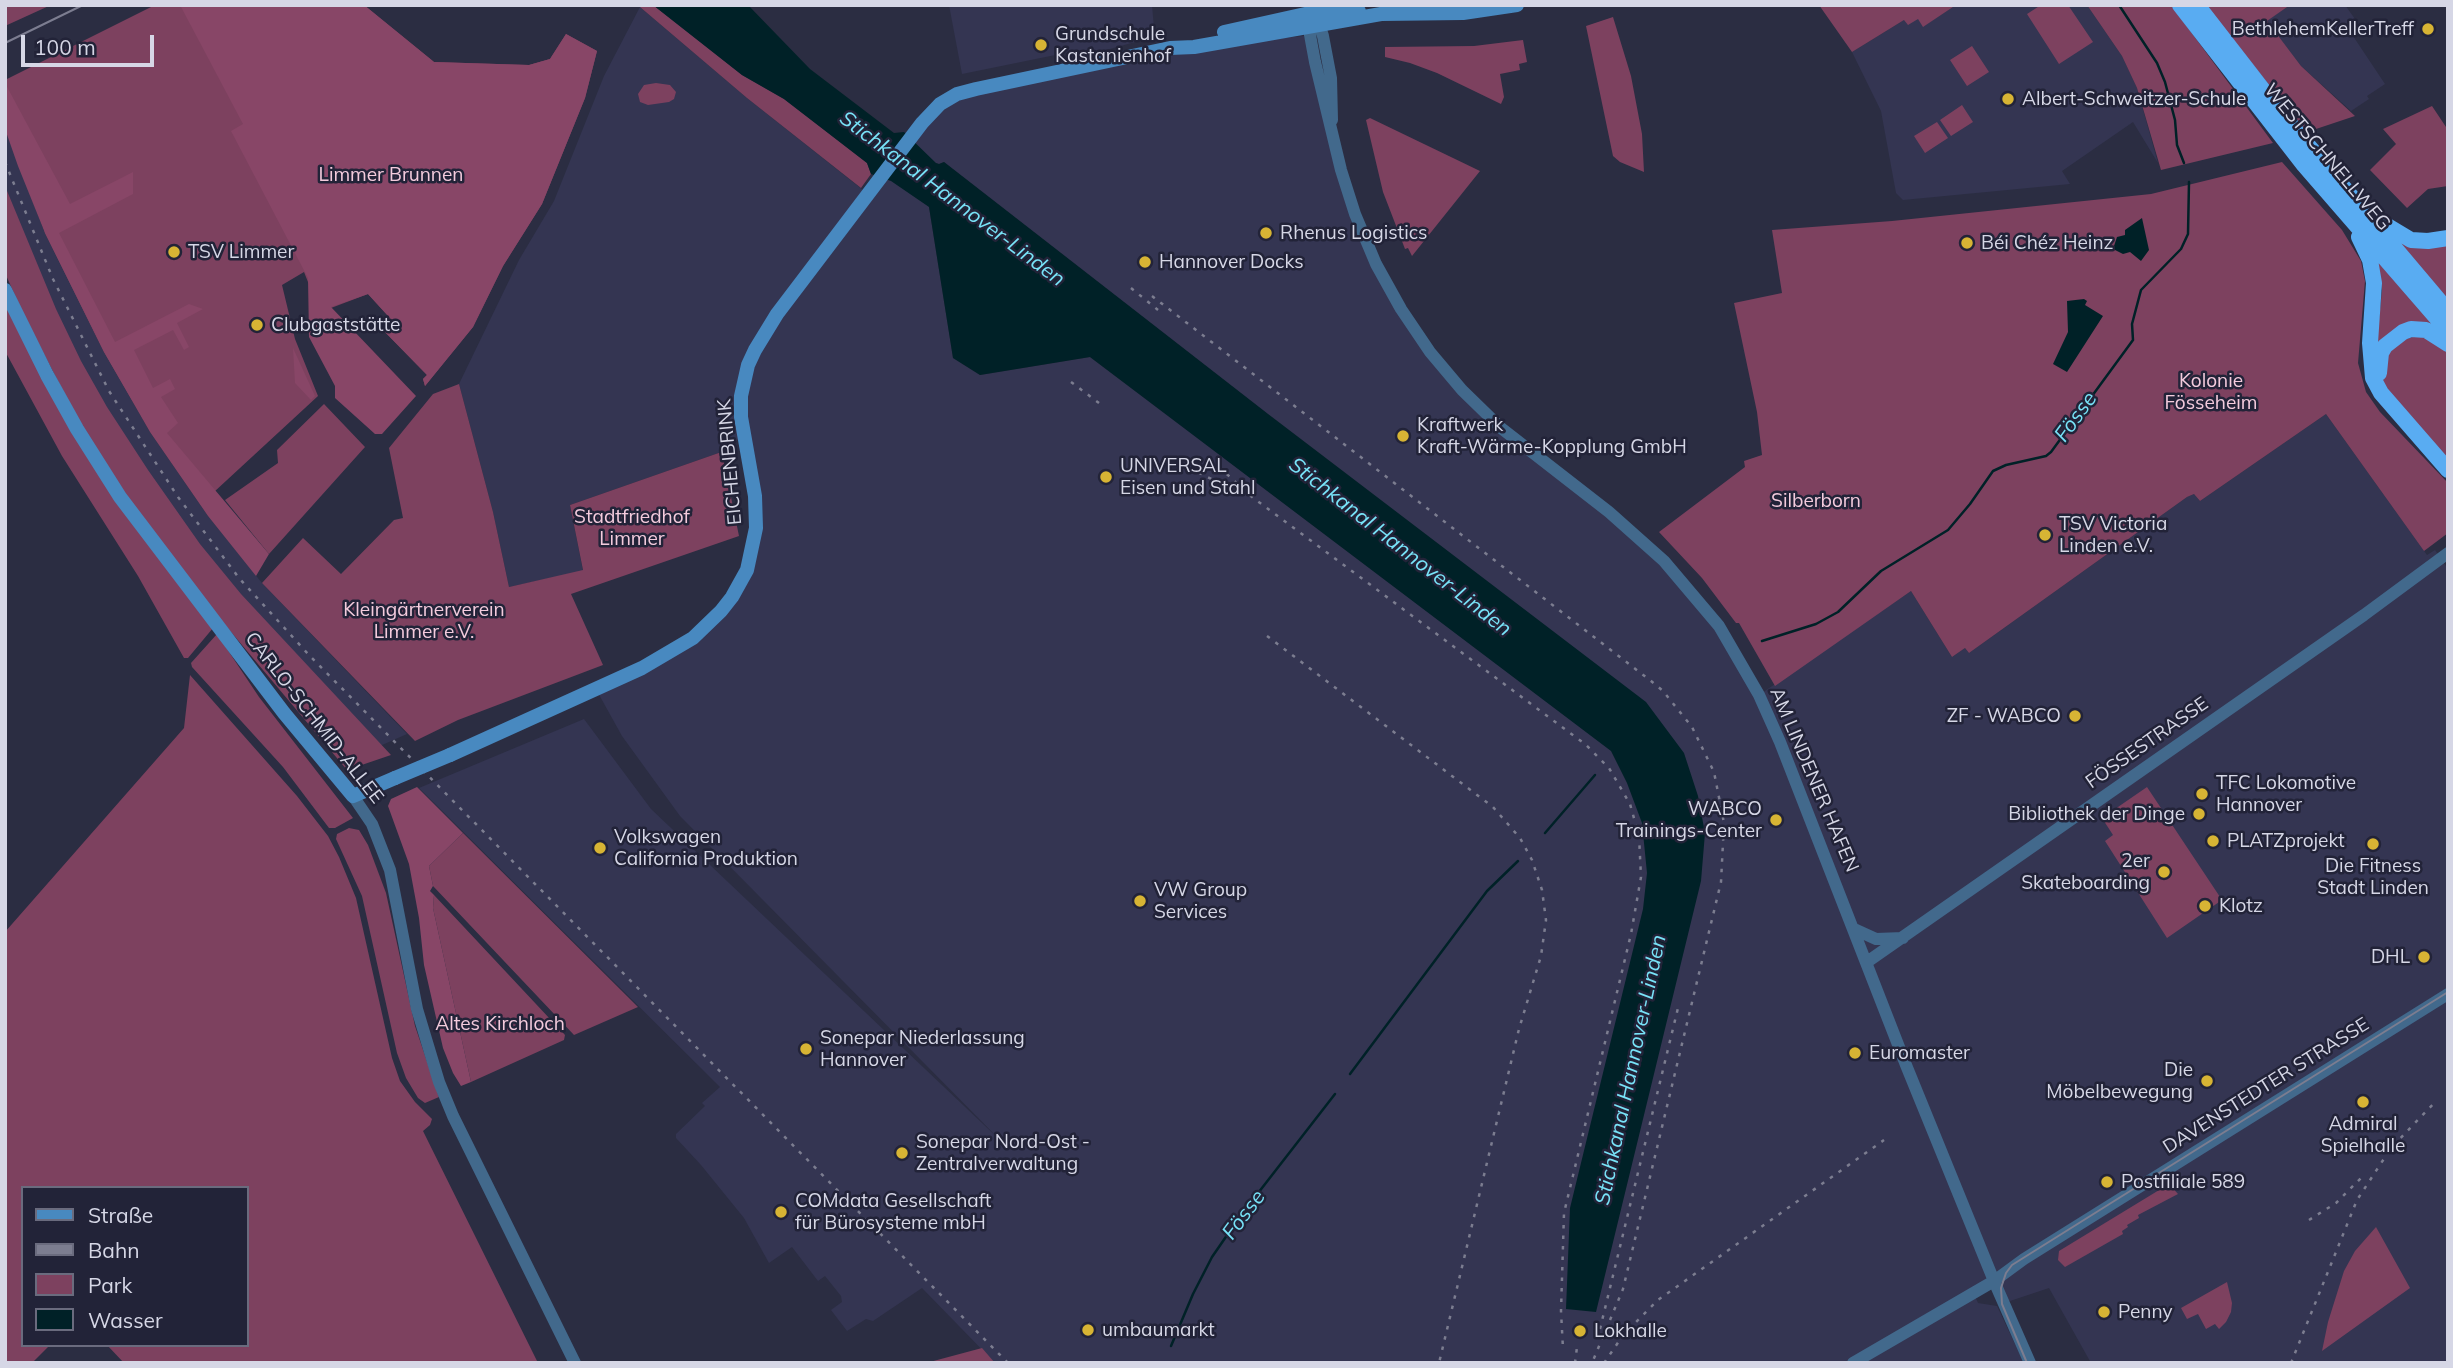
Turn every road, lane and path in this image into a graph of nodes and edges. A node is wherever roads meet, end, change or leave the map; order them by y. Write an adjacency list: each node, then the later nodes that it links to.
1 (1517, 5): 4 (main road, EICHENBRINK)
2 (2180, 5): 5 (highway, WESTSCHNELLWEG)
3 (2197, 5): 5 (highway, WESTSCHNELLWEG)
4 (1315, 21): 15 (main road, EICHENBRINK, bridge); 16 (street, AM LINDENER HAFEN)
5 (2277, 120): 6 (highway, WESTSCHNELLWEG)
6 (2354, 214): 7 (highway); 9 (highway, WESTSCHNELLWEG); 10 (highway, WESTSCHNELLWEG); 12 (highway)
7 (2448, 238)
8 (5, 290): 15 (main road, CARLO-SCHMID-ALLEE)
9 (2448, 312)
10 (2448, 331)
11 (2448, 344): 12 (highway)
12 (2391, 405): 13 (highway)
13 (2448, 470)
14 (2448, 553): 17 (street, FÖSSESTRASSE)
15 (352, 796): 21 (street, CARLO-SCHMID-ALLEE)
16 (1854, 929): 17 (street); 18 (street, AM LINDENER HAFEN)
17 (1903, 937): 18 (street, FÖSSESTRASSE)
18 (1867, 962): 20 (street, AM LINDENER HAFEN)
19 (2448, 994): 20 (street, DAVENSTEDTER STRASSE)
20 (1994, 1281): 22 (street, DAVENSTEDTER STRASSE); 23 (street, AM LINDENER HAFEN)
21 (575, 1363)
22 (1853, 1363)
23 (2030, 1363)

